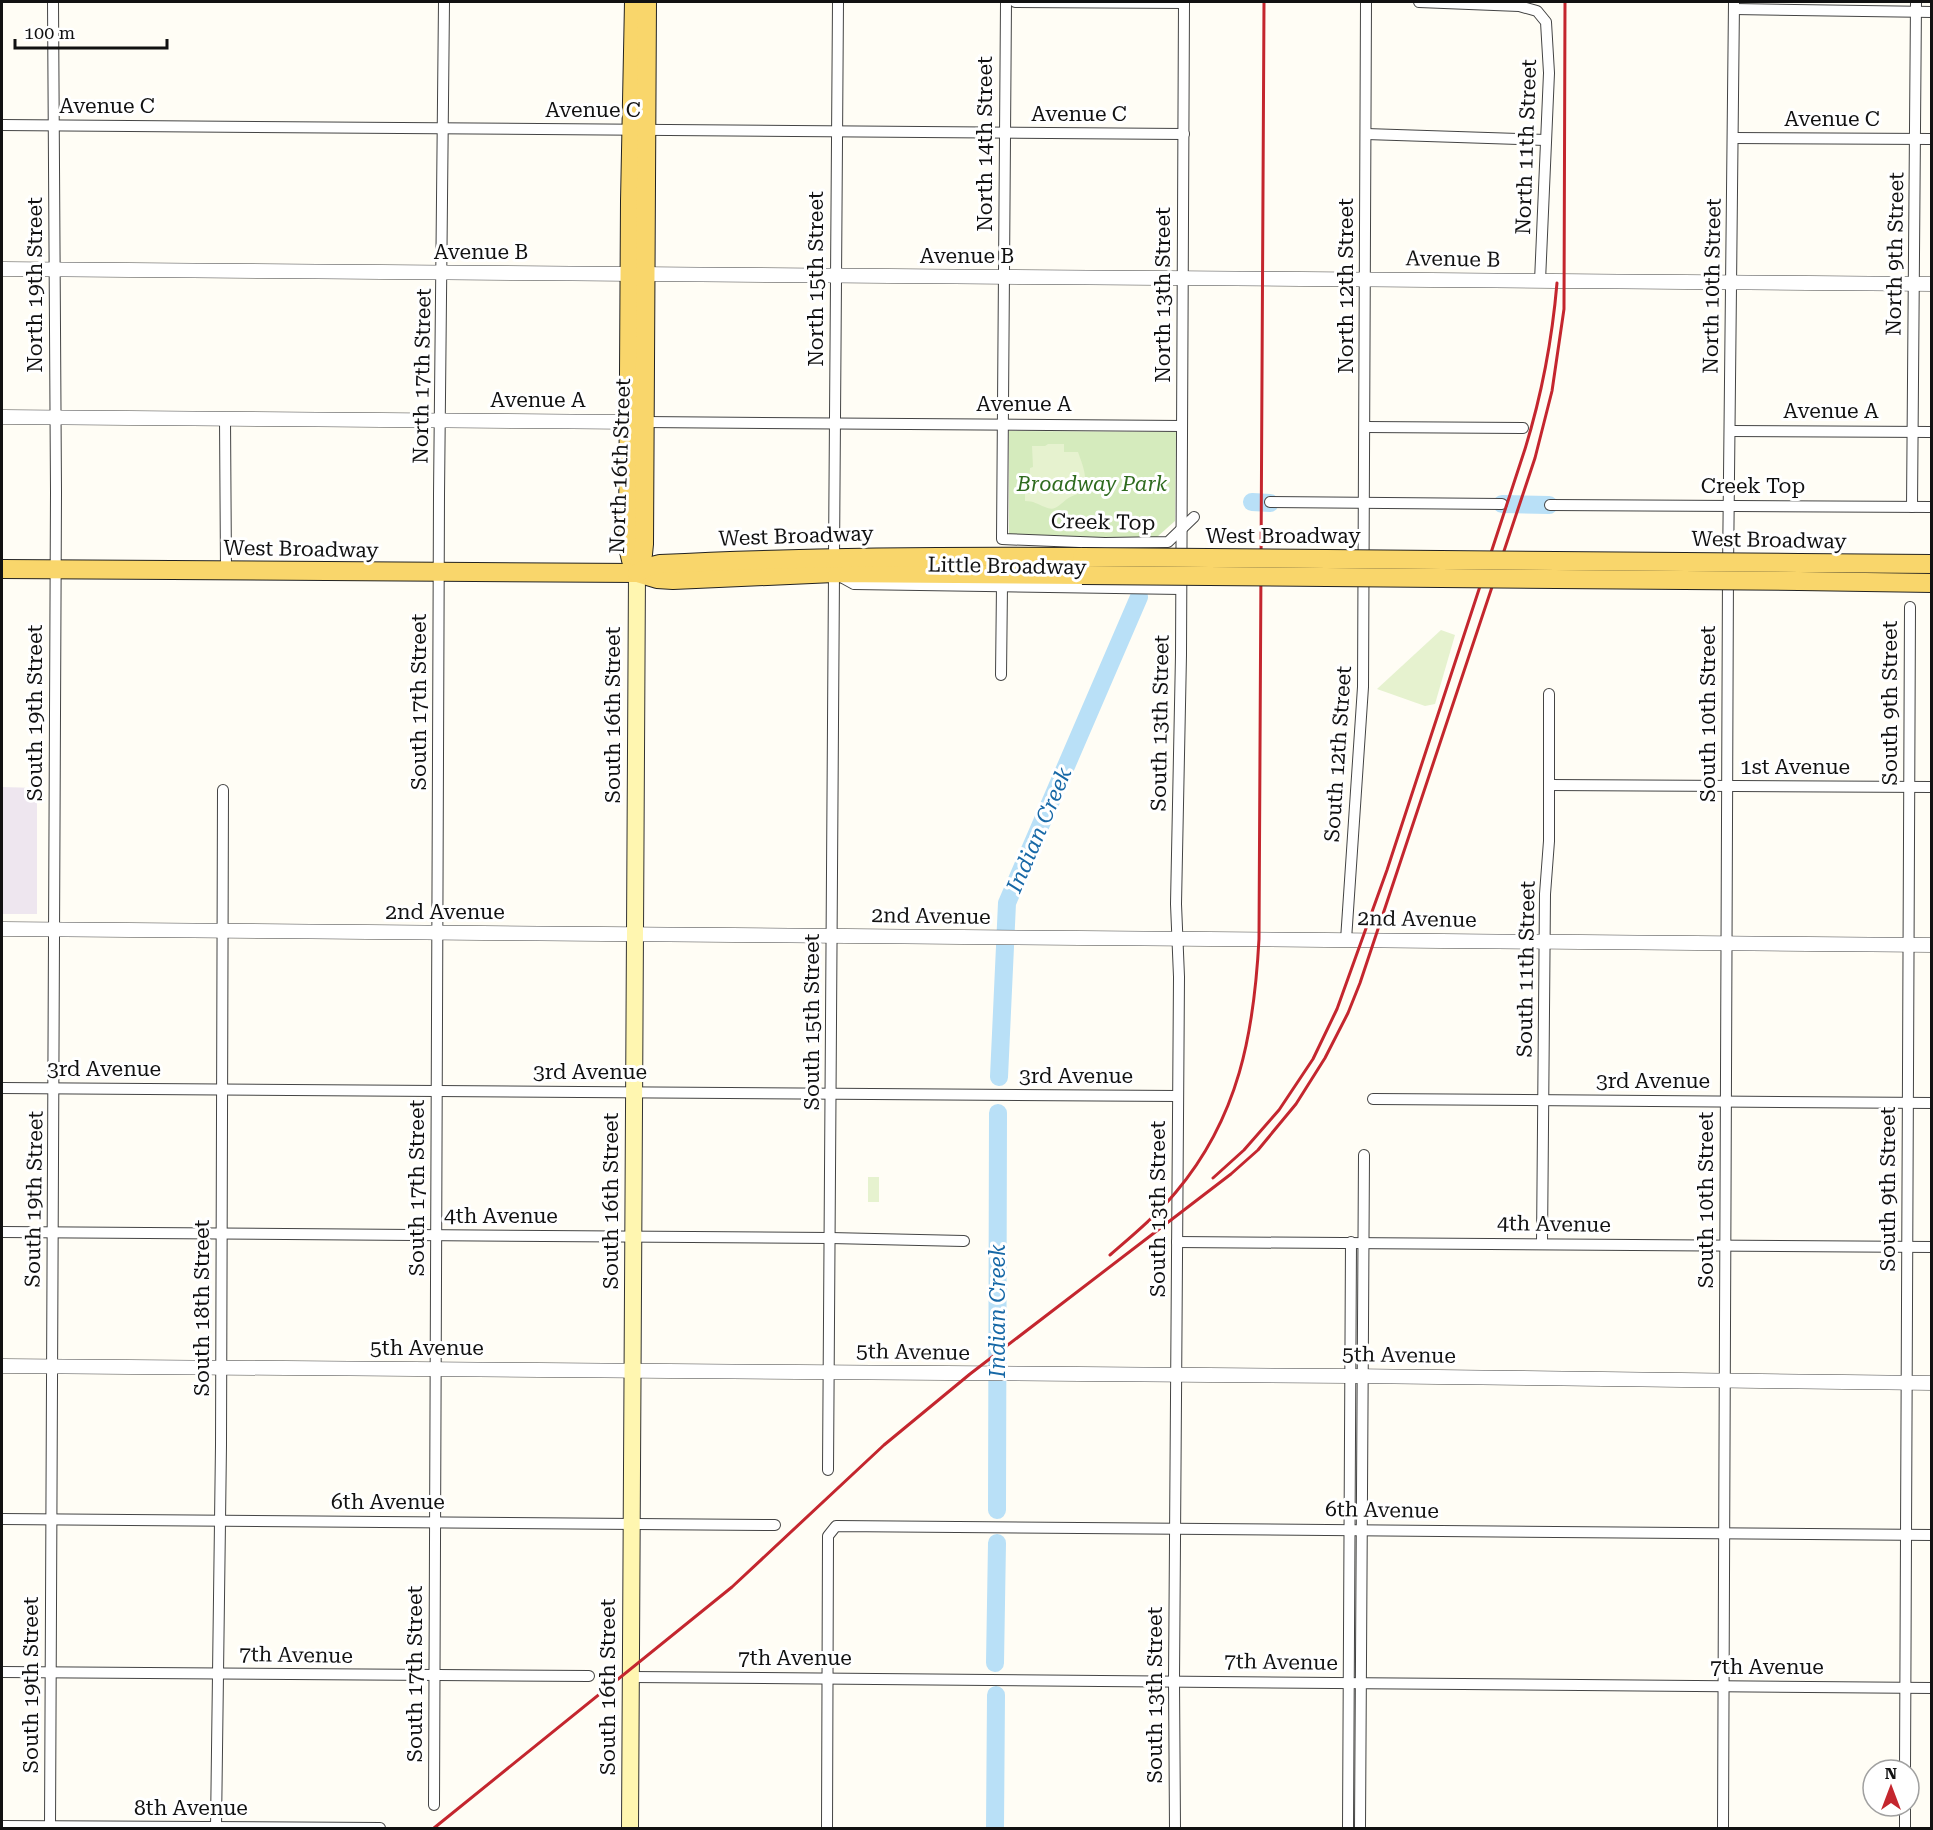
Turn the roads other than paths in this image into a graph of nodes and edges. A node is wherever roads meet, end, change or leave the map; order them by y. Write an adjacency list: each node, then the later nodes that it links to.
1 (53, 2): 15 (street, North 19th Street)
2 (444, 2): 16 (street, North 17th Street)
3 (634, 2): 17 (main road, North 16th Street)
4 (647, 2): 17 (main road, North 16th Street)
5 (838, 2): 18 (street, North 15th Street)
6 (1006, 2): 19 (street, North 14th Street)
7 (1015, 2): 8 (street)
8 (1184, 2): 20 (street, North 13th Street)
9 (1366, 2): 21 (street, North 12th Street)
10 (1419, 2): 25 (street, North 11th Street)
11 (1734, 5): 12 (street); 22 (street, North 10th Street)
12 (1916, 7): 13 (street); 23 (street, North 9th Street)
13 (1932, 12)
14 (2, 125): 15 (street, Avenue C)
15 (54, 125): 16 (street, Avenue C); 27 (street, North 19th Street)
16 (444, 128): 17 (street, Avenue C); 28 (street, North 17th Street)
17 (639, 130): 18 (street, Avenue C); 29 (main road, North 16th Street)
18 (837, 132): 19 (street, Avenue C); 30 (street, North 15th Street)
19 (1005, 133): 20 (street, Avenue C); 31 (street, North 14th Street)
20 (1184, 134): 32 (street, North 13th Street)
21 (1366, 135): 25 (street); 33 (street, North 12th Street)
22 (1733, 138): 23 (street, Avenue C); 35 (street, North 10th Street)
23 (1915, 139): 24 (street, Avenue C); 36 (street, North 9th Street)
24 (1932, 139)
25 (1545, 140): 34 (street, North 11th Street)
26 (2, 269): 27 (street, Avenue B)
27 (54, 269): 28 (street, Avenue B); 39 (street, North 19th Street)
28 (443, 272): 29 (street, Avenue B); 41 (street, North 17th Street)
29 (638, 274): 30 (street, Avenue B); 42 (main road, North 16th Street)
30 (835, 276): 31 (street, Avenue B); 43 (street, North 15th Street)
31 (1004, 277): 32 (street, Avenue B); 44 (street, North 14th Street)
32 (1183, 278): 33 (street, Avenue B); 45 (street, North 13th Street)
33 (1366, 280): 34 (street, Avenue B); 46 (street, North 12th Street)
34 (1540, 281): 35 (street, Avenue B)
35 (1732, 283): 36 (street, Avenue B); 48 (street, North 10th Street)
36 (1914, 284): 37 (street, Avenue B); 49 (street, North 9th Street)
37 (1932, 284)
38 (2, 417): 39 (street, Avenue A)
39 (55, 418): 40 (street, Avenue A); 65 (street, North 19th Street)
40 (225, 419): 41 (street, Avenue A); 66 (street)
41 (440, 420): 42 (street, Avenue A); 69 (street, North 17th Street)
42 (637, 422): 43 (street, Avenue A); 70 (main road, North 16th Street)
43 (835, 424): 44 (street, Avenue A); 62 (street, North 15th Street)
44 (1003, 425): 45 (street, Avenue A); 60 (street, North 14th Street)
45 (1182, 426): 59 (street, North 13th Street)
46 (1365, 427): 47 (street); 52 (street, North 12th Street)
47 (1523, 428)
48 (1730, 431): 49 (street, Avenue A); 55 (street, North 10th Street)
49 (1912, 432): 50 (street, Avenue A); 56 (street, North 9th Street)
50 (1932, 432)
51 (1270, 502): 52 (street)
52 (1364, 503): 53 (street); 67 (street, North 12th Street)
53 (1502, 504)
54 (1550, 505): 55 (street, Creek Top)
55 (1729, 506): 56 (street, Creek Top); 68 (street, North 10th Street)
56 (1912, 507): 57 (street, Creek Top)
57 (1932, 507)
58 (1194, 517): 59 (street, Creek Top)
59 (1181, 528): 60 (street, Creek Top); 73 (street, North 13th Street)
60 (1002, 539)
61 (1932, 564): 63 (main road, West Broadway, bridge)
62 (834, 565): 63 (main road, West Broadway); 70 (main road, West Broadway); 72 (street, Little Broadway); 87 (street, South 15th Street)
63 (1082, 566): 71 (main road, West Broadway, bridge)
64 (2, 569): 65 (main road, West Broadway)
65 (55, 569): 66 (main road, West Broadway); 83 (street, South 19th Street)
66 (226, 570): 69 (main road, West Broadway)
67 (1364, 570): 89 (street, South 12th Street)
68 (1728, 571): 78 (street, South 10th Street)
69 (439, 572): 70 (main road, West Broadway); 85 (street, South 17th Street)
70 (637, 573): 86 (main road, South 16th Street)
71 (1932, 583)
72 (1002, 585): 73 (street, Little Broadway); 75 (street)
73 (1182, 589): 88 (street, South 13th Street)
74 (1910, 608): 79 (street, South 9th Street)
75 (1001, 675)
76 (1549, 694): 77 (street, South 11th Street)
77 (1550, 785): 78 (street, 1st Avenue); 90 (street, South 11th Street)
78 (1727, 786): 79 (street, 1st Avenue); 91 (street, South 10th Street)
79 (1910, 787): 80 (street, 1st Avenue); 92 (street, South 9th Street)
80 (1932, 788)
81 (223, 790): 84 (street, South 18th Street)
82 (2, 929): 83 (street, 2nd Avenue)
83 (55, 930): 84 (street, 2nd Avenue); 95 (street, South 19th Street)
84 (223, 931): 85 (street, 2nd Avenue); 96 (street, South 18th Street)
85 (439, 933): 86 (street, 2nd Avenue); 97 (street, South 17th Street)
86 (635, 934): 87 (street, 2nd Avenue); 98 (main road, South 16th Street)
87 (832, 936): 88 (street, 2nd Avenue); 99 (street, South 15th Street)
88 (1178, 939): 89 (street, 2nd Avenue); 100 (street, South 13th Street)
89 (1346, 940): 90 (street, 2nd Avenue)
90 (1544, 942): 91 (street, 2nd Avenue); 102 (street, South 11th Street)
91 (1726, 943): 92 (street, 2nd Avenue); 103 (street, South 10th Street)
92 (1909, 945): 93 (street, 2nd Avenue); 104 (street, South 9th Street)
93 (1932, 945)
94 (2, 1088): 95 (street, 3rd Avenue)
95 (54, 1088): 96 (street, 3rd Avenue); 108 (street, South 19th Street)
96 (223, 1090): 97 (street, 3rd Avenue); 109 (street, South 18th Street)
97 (437, 1091): 98 (street, 3rd Avenue); 110 (street, South 17th Street)
98 (634, 1092): 99 (street, 3rd Avenue); 111 (main road, South 16th Street)
99 (831, 1093): 100 (street, 3rd Avenue); 112 (street, South 15th Street)
100 (1178, 1096): 114 (street, South 13th Street)
101 (1373, 1099): 102 (street, 3rd Avenue)
102 (1543, 1100): 103 (street, 3rd Avenue); 117 (street, South 11th Street)
103 (1726, 1101): 104 (street, 3rd Avenue); 118 (street, South 10th Street)
104 (1908, 1103): 105 (street, 3rd Avenue); 119 (street, South 9th Street)
105 (1932, 1103)
106 (1364, 1155): 116 (street)
107 (2, 1232): 108 (street, 4th Avenue)
108 (53, 1233): 109 (street, 4th Avenue); 122 (street, South 19th Street)
109 (222, 1234): 110 (street, 4th Avenue); 123 (street, South 18th Street)
110 (437, 1236): 111 (street, 4th Avenue); 124 (street, South 17th Street)
111 (633, 1237): 112 (street, 4th Avenue); 125 (main road, South 16th Street)
112 (830, 1238): 113 (street, 4th Avenue); 126 (street, South 15th Street)
113 (964, 1241)
114 (1177, 1242): 115 (street, 4th Avenue); 127 (street, South 13th Street)
115 (1351, 1242): 116 (street, 4th Avenue); 128 (street)
116 (1363, 1242): 117 (street, 4th Avenue); 128 (street)
117 (1542, 1243): 118 (street, 4th Avenue)
118 (1725, 1245): 119 (street, 4th Avenue); 129 (street, South 10th Street)
119 (1908, 1247): 120 (street, 4th Avenue); 130 (street, South 9th Street)
120 (1932, 1248)
121 (2, 1366): 122 (street, 5th Avenue)
122 (51, 1366): 123 (street, 5th Avenue); 134 (street, South 19th Street)
123 (220, 1368): 124 (street, 5th Avenue); 135 (street, South 18th Street)
124 (436, 1369): 125 (street, 5th Avenue); 136 (street, South 17th Street)
125 (633, 1371): 126 (street, 5th Avenue); 137 (main road, South 16th Street)
126 (828, 1372): 127 (street, 5th Avenue); 132 (street, South 15th Street)
127 (1176, 1375): 128 (street, 5th Avenue); 139 (street, South 13th Street)
128 (1356, 1376): 129 (street, 5th Avenue); 140 (street); 141 (street)
129 (1724, 1380): 130 (street, 5th Avenue); 142 (street, South 10th Street)
130 (1907, 1382): 131 (street, 5th Avenue); 143 (street, South 9th Street)
131 (1932, 1383)
132 (828, 1470)
133 (2, 1519): 134 (street, 6th Avenue)
134 (51, 1519): 135 (street, 6th Avenue); 146 (street, South 19th Street)
135 (220, 1521): 136 (street, 6th Avenue); 147 (street, South 18th Street)
136 (435, 1522): 137 (street, 6th Avenue); 148 (street, South 17th Street)
137 (632, 1523): 138 (street, 6th Avenue); 150 (main road, South 16th Street)
138 (775, 1525)
139 (1176, 1528): 140 (street, 6th Avenue); 151 (street, 6th Avenue); 152 (street, South 13th Street)
140 (1349, 1530): 141 (street, 6th Avenue); 153 (street)
141 (1362, 1530): 142 (street, 6th Avenue); 154 (street)
142 (1724, 1533): 143 (street, 6th Avenue); 155 (street, South 10th Street)
143 (1907, 1535): 144 (street, 6th Avenue); 156 (street, South 9th Street)
144 (1932, 1535)
145 (2, 1672): 146 (street, 7th Avenue)
146 (50, 1672): 147 (street, 7th Avenue); 161 (street, South 19th Street)
147 (219, 1674): 148 (street, 7th Avenue); 162 (street, South 18th Street)
148 (434, 1676): 149 (street, 7th Avenue); 159 (street, South 17th Street)
149 (589, 1676)
150 (631, 1677): 151 (street, 7th Avenue); 164 (main road, South 16th Street)
151 (828, 1678): 152 (street, 7th Avenue); 165 (street)
152 (1174, 1680): 153 (street, 7th Avenue); 166 (street, South 13th Street)
153 (1347, 1683): 154 (street, 7th Avenue); 167 (street)
154 (1361, 1683): 155 (street, 7th Avenue); 168 (street)
155 (1724, 1686): 156 (street, 7th Avenue); 169 (street, South 10th Street)
156 (1906, 1687): 157 (street, 7th Avenue); 158 (street, South 9th Street)
157 (1932, 1688)
158 (1905, 1758)
159 (434, 1805)
160 (2, 1826): 161 (street, 8th Avenue)
161 (50, 1827): 162 (street, 8th Avenue)
162 (216, 1827): 163 (street, 8th Avenue)
163 (380, 1828)
164 (630, 1828)
165 (827, 1828)
166 (1175, 1828)
167 (1348, 1828)
168 (1360, 1828)
169 (1723, 1828)

